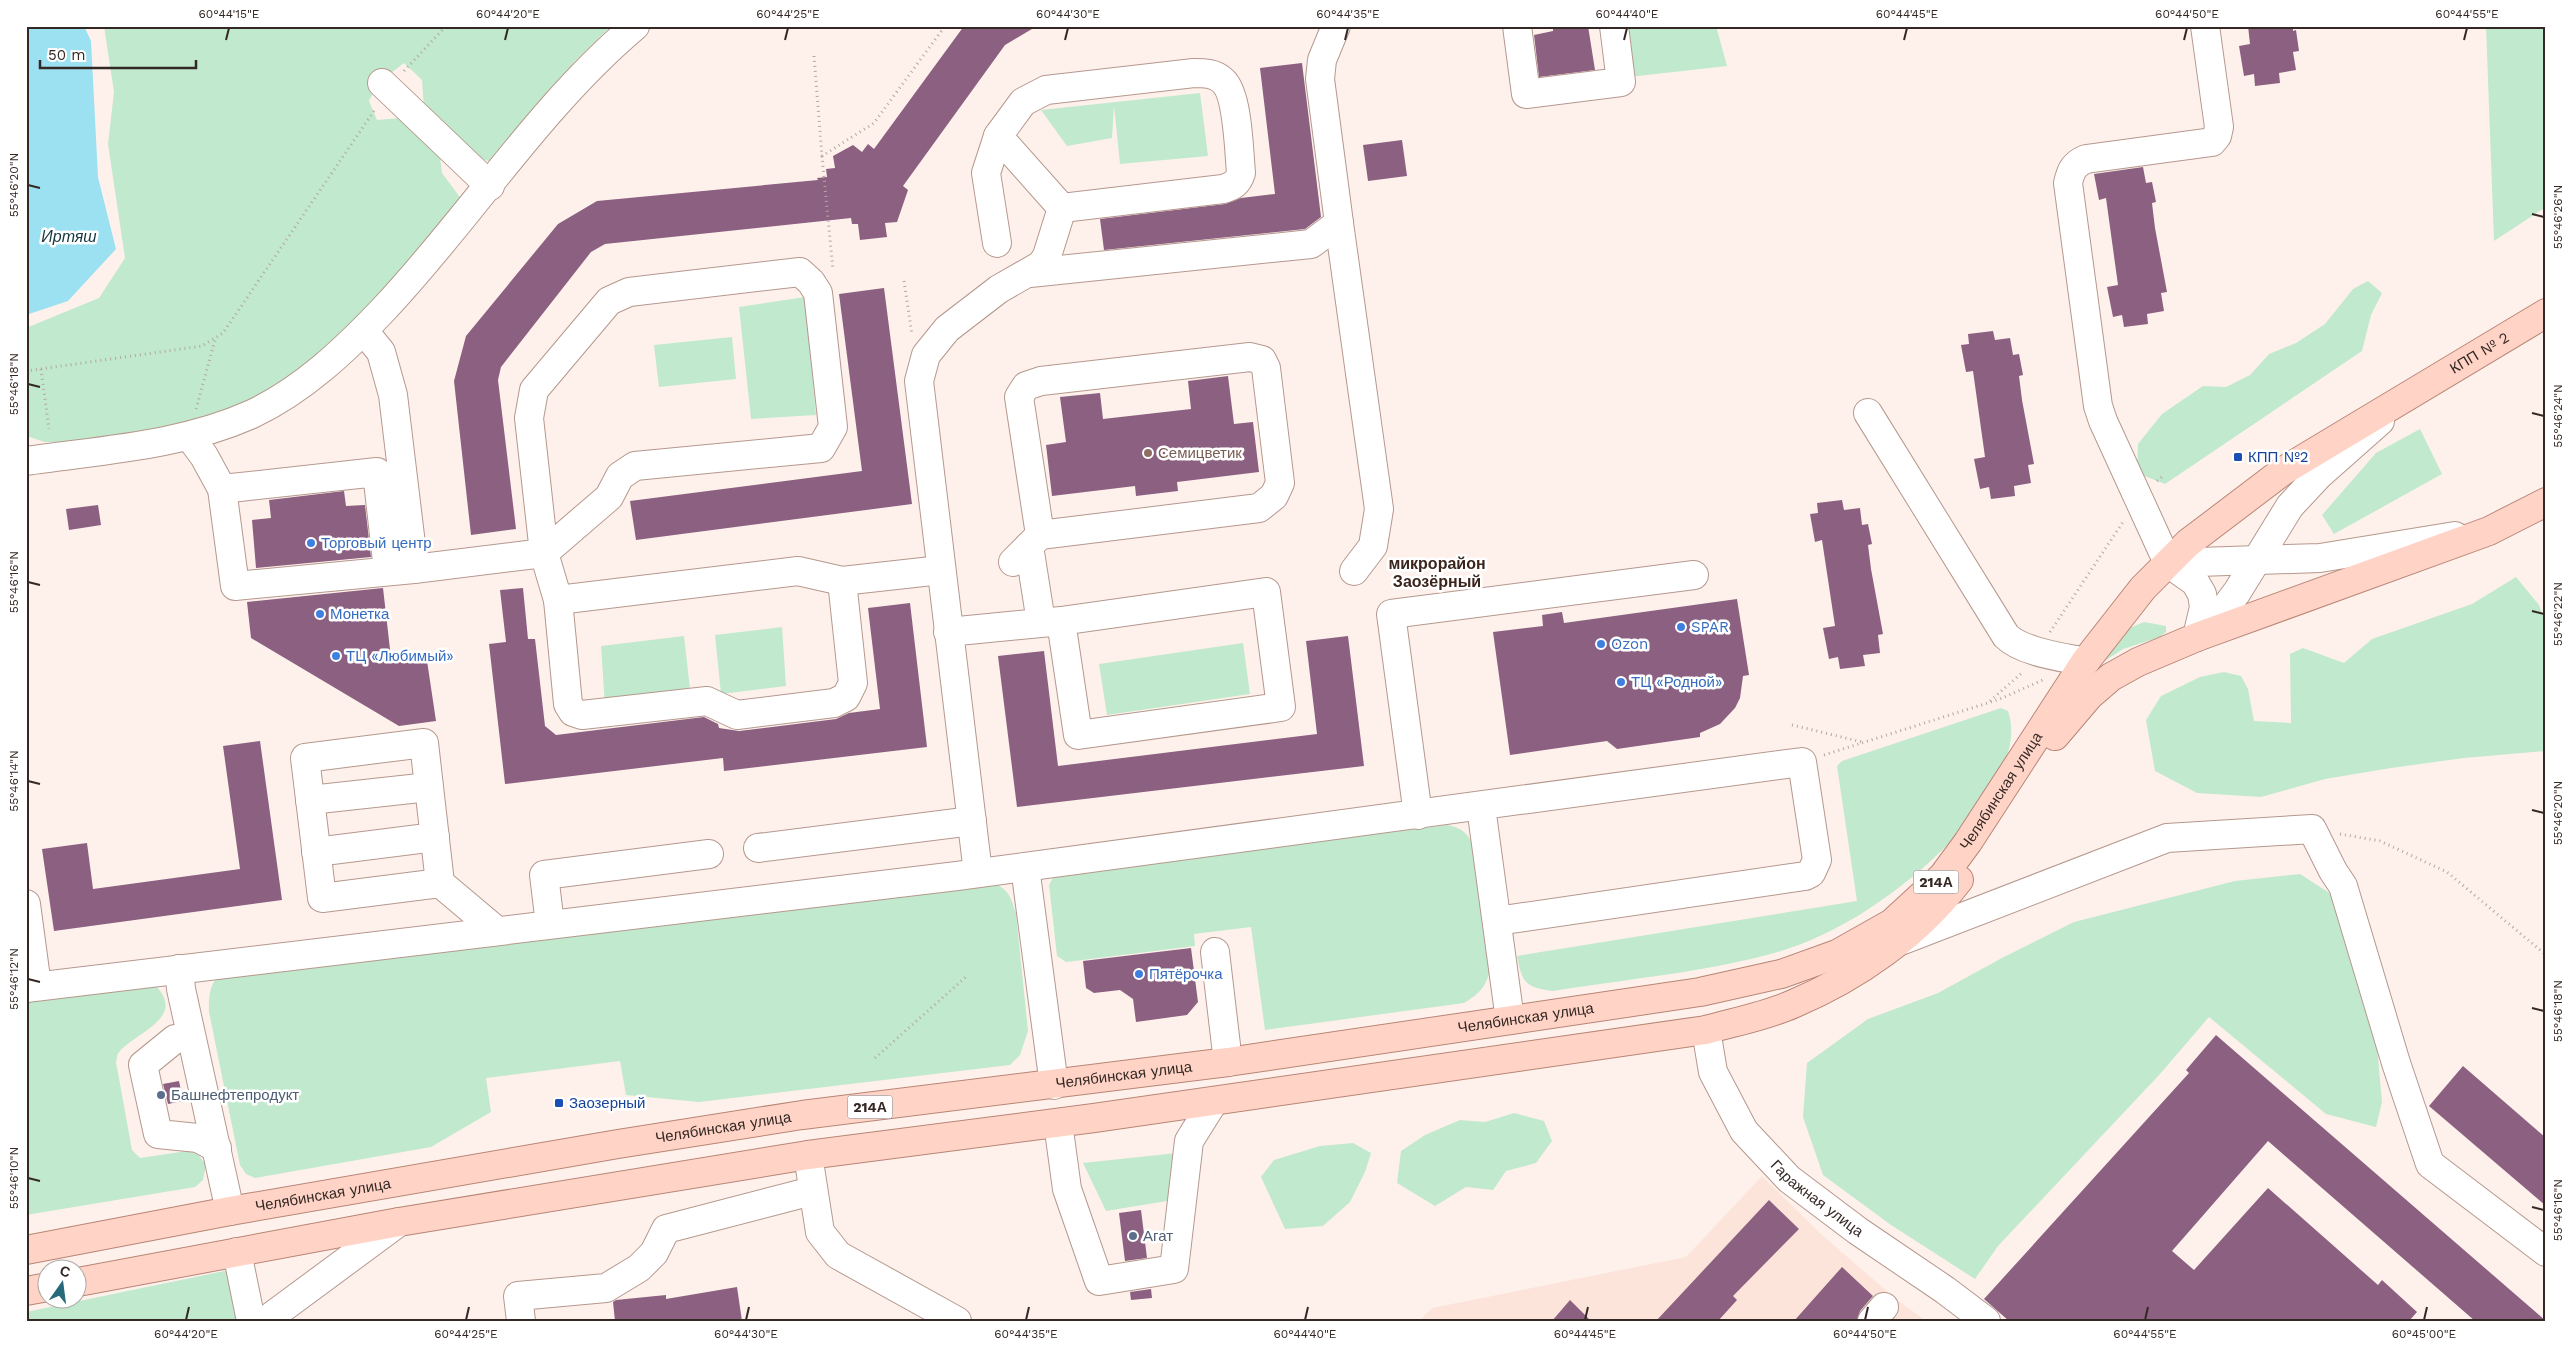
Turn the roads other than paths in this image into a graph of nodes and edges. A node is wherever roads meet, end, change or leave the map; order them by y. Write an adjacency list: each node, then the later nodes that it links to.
1 (635, 26): 8 (street)
2 (1336, 26): 10 (street)
3 (1517, 26): 4 (street)
4 (1614, 26)
5 (2205, 26): 25 (street)
6 (385, 86): 8 (street)
7 (998, 136): 9 (street); 9 (street); 11 (street)
8 (490, 186): 14 (street)
9 (1062, 208): 12 (street)
10 (1339, 223): 12 (street); 28 (street)
11 (997, 243)
12 (1030, 273): 27 (street)
13 (2546, 312): 15 (main road, КПП № 2)
14 (364, 330): 17 (street); 26 (street)
15 (2412, 393): 24 (street); 25 (main road, КПП № 2)
16 (1868, 412): 35 (street)
17 (189, 436): 18 (street); 19 (street)
18 (26, 461)
19 (222, 489): 26 (street); 26 (street)
20 (2546, 502): 21 (main road)
21 (2489, 531): 24 (street); 34 (main road, Челябинская улица)
22 (1027, 548): 22 (street); 32 (street)
23 (544, 553): 23 (street); 26 (street); 31 (street)
24 (2258, 559): 25 (street); 34 (street)
25 (2168, 562): 34 (street); 35 (main road, Челябинская улица)
26 (401, 570)
27 (941, 570): 30 (street); 33 (street)
28 (1354, 571)
29 (1694, 575): 39 (street)
30 (842, 582): 31 (street); 31 (street)
31 (558, 600)
32 (1051, 622): 32 (street); 33 (street)
33 (948, 632): 40 (street)
34 (2197, 637): 52 (main road, Челябинская улица)
35 (2085, 662): 56 (main road, Челябинская улица / 214А)
36 (429, 787): 37 (street); 37 (street); 41 (street)
37 (310, 800): 43 (street)
38 (1481, 807): 39 (street); 49 (street); 49 (street)
39 (1418, 815): 45 (street)
40 (972, 821): 42 (street); 46 (street)
41 (435, 837): 43 (street); 47 (street)
42 (758, 848)
43 (316, 852): 47 (street)
44 (709, 854): 50 (street)
45 (1025, 867): 46 (street); 61 (street)
46 (978, 873): 50 (street)
47 (440, 884): 51 (street)
48 (26, 905): 55 (street)
49 (1497, 921): 57 (street)
50 (550, 924): 51 (street)
51 (497, 931): 54 (street)
52 (1903, 940): 58 (main road, Челябинская улица); 74 (street)
53 (1215, 952): 60 (street)
54 (180, 979): 55 (street); 59 (street); 65 (street)
55 (32, 987)
56 (1700, 992): 57 (main road, Челябинская улица / 214А); 58 (main road)
57 (1510, 1020): 60 (main road, Челябинская улица / 214А)
58 (1706, 1030): 62 (main road, Челябинская улица); 80 (street, Гаражная улица)
59 (167, 1045): 65 (street); 65 (street)
60 (1228, 1062): 61 (main road, Челябинская улица / 214А)
61 (1054, 1085): 63 (main road, Челябинская улица / 214А); 64 (main road)
62 (1214, 1101): 64 (main road, Челябинская улица); 64 (street)
63 (802, 1115): 66 (main road, Челябинская улица / 214А); 67 (main road)
64 (1058, 1123): 67 (main road, Челябинская улица)
65 (198, 1140): 70 (street)
66 (618, 1144): 68 (main road); 70 (main road, Челябинская улица / 214А)
67 (808, 1154): 68 (main road, Челябинская улица); 69 (street)
68 (624, 1184): 71 (main road, Челябинская улица)
69 (812, 1192): 78 (street); 79 (street)
70 (230, 1211): 72 (main road, Челябинская улица / 214А); 73 (main road)
71 (399, 1222): 73 (main road, Челябинская улица); 77 (street)
72 (32, 1247)
73 (237, 1252): 75 (main road, Челябинская улица); 76 (street)
74 (2546, 1252)
75 (88, 1280)
76 (251, 1321)
77 (265, 1321)
78 (521, 1321)
79 (957, 1321)
80 (1986, 1321)

